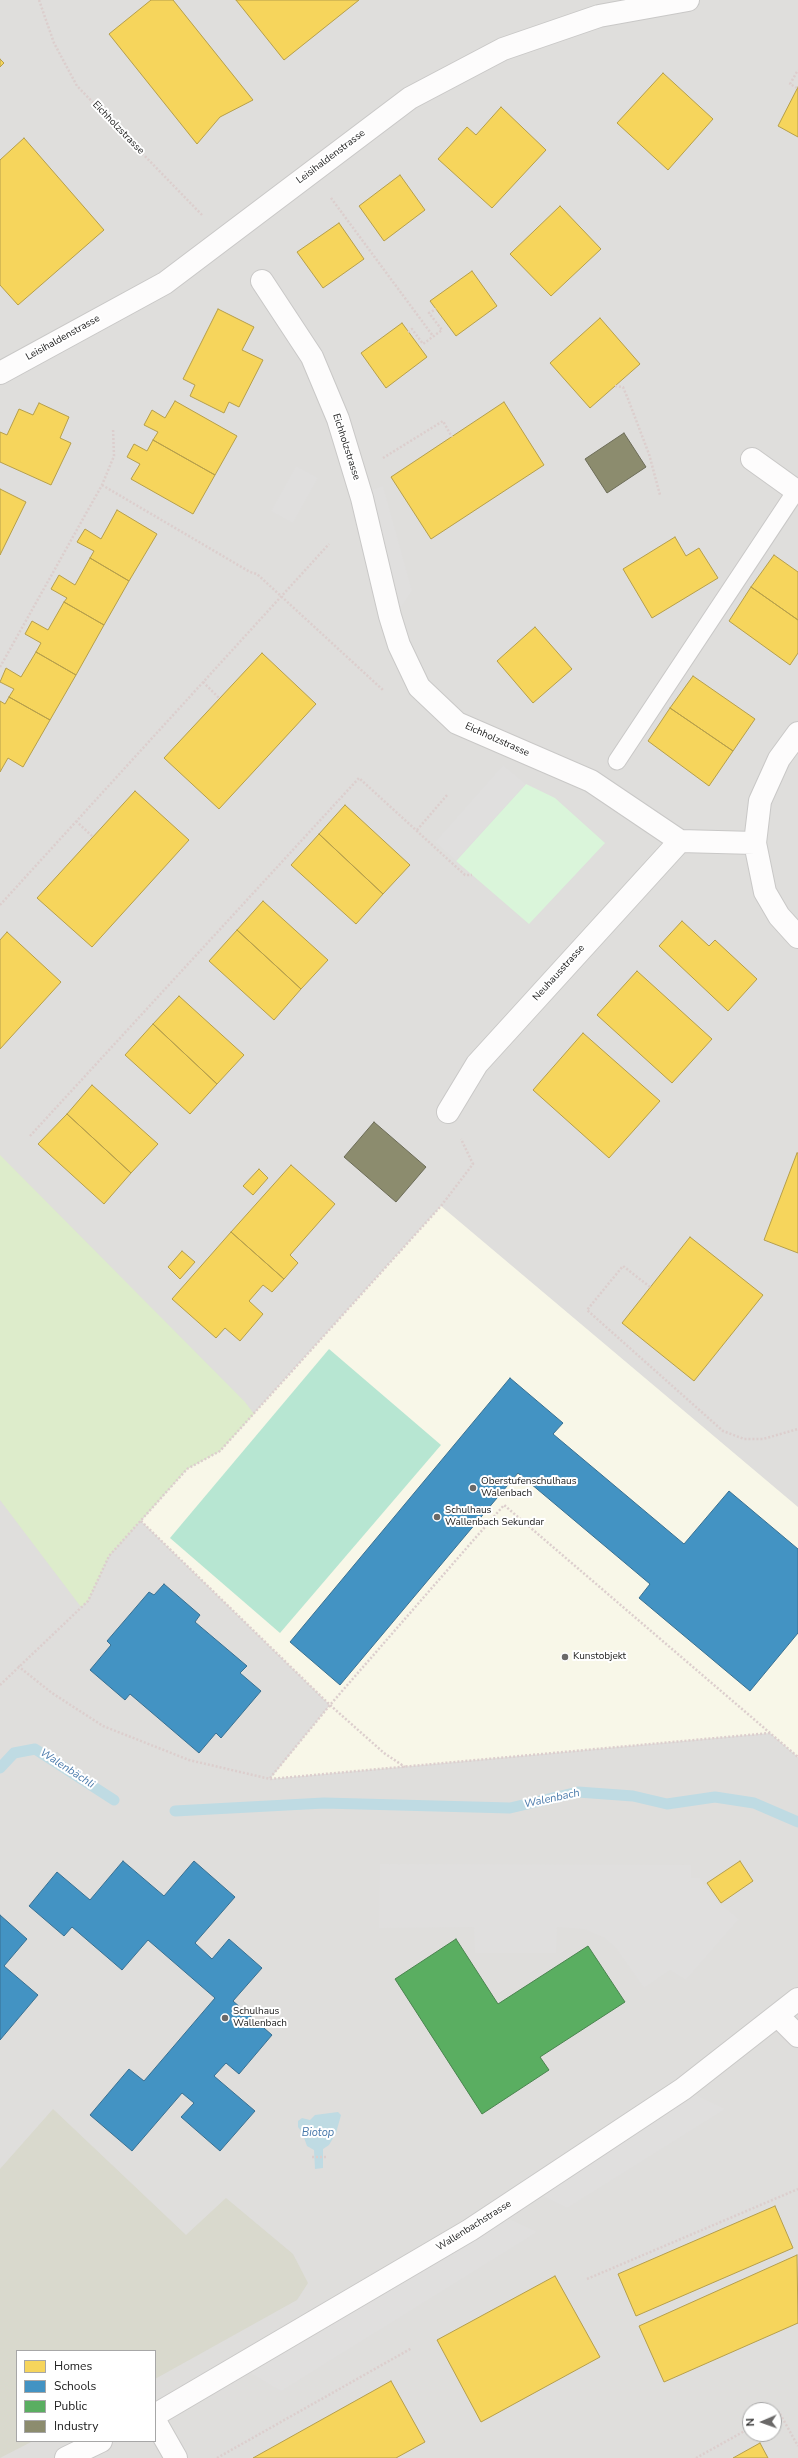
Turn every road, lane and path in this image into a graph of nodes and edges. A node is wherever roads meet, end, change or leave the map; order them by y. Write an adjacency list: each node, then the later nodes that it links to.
1 (39, 0): 6 (path, Eichholzstrasse)
2 (688, 0): 6 (street, Leisihaldenstrasse)
3 (798, 70): 4 (path)
4 (797, 88)
5 (336, 204): 10 (path)
6 (224, 238): 11 (street, Leisihaldenstrasse)
7 (262, 281): 16 (street, Eichholzstrasse)
8 (436, 309): 10 (path)
9 (408, 332): 10 (path)
10 (433, 336)
11 (0, 373)
12 (615, 386): 19 (path)
13 (113, 428): 17 (path)
14 (452, 437): 16 (path)
15 (752, 459): 18 (street)
16 (355, 475): 33 (street, Eichholzstrasse)
17 (102, 485): 21 (path); 22 (path)
18 (797, 491): 28 (lane)
19 (660, 495)
20 (329, 544): 21 (path)
21 (281, 596): 24 (path); 25 (path)
22 (2, 661): 23 (path)
23 (0, 667)
24 (203, 682): 26 (path); 30 (path)
25 (389, 695)
26 (219, 698)
27 (798, 733): 34 (street)
28 (617, 761)
29 (448, 794): 31 (path)
30 (76, 821): 32 (path); 36 (path)
31 (417, 830): 35 (path); 39 (path)
32 (93, 837)
33 (680, 841): 34 (street); 38 (street, Neuhausstrasse)
34 (755, 843): 37 (street)
35 (472, 874)
36 (0, 905)
37 (798, 937)
38 (448, 1112): 42 (path)
39 (30, 1136)
40 (650, 1287): 41 (path)
41 (798, 1429)
42 (141, 1521): 43 (path); 45 (path)
43 (18, 1666): 44 (path); 49 (path)
44 (0, 1685)
45 (330, 1705): 46 (path); 48 (path); 49 (path)
46 (770, 1733): 47 (path); 48 (path)
47 (798, 1757)
48 (405, 1767): 49 (path)
49 (270, 1778)
50 (798, 1999): 51 (street, Wallenbachstrasse)
51 (778, 2016): 52 (street); 58 (street, Wallenbachstrasse)
52 (798, 2036)
53 (312, 2157): 54 (path)
54 (328, 2157)
55 (798, 2189): 56 (path)
56 (587, 2279)
57 (412, 2348): 66 (path)
58 (156, 2414)
59 (782, 2417): 63 (path)
60 (156, 2423): 65 (street)
61 (742, 2432): 67 (path)
62 (99, 2442): 64 (street)
63 (798, 2446)
64 (66, 2458)
65 (176, 2458)
66 (217, 2458)
67 (696, 2458)

